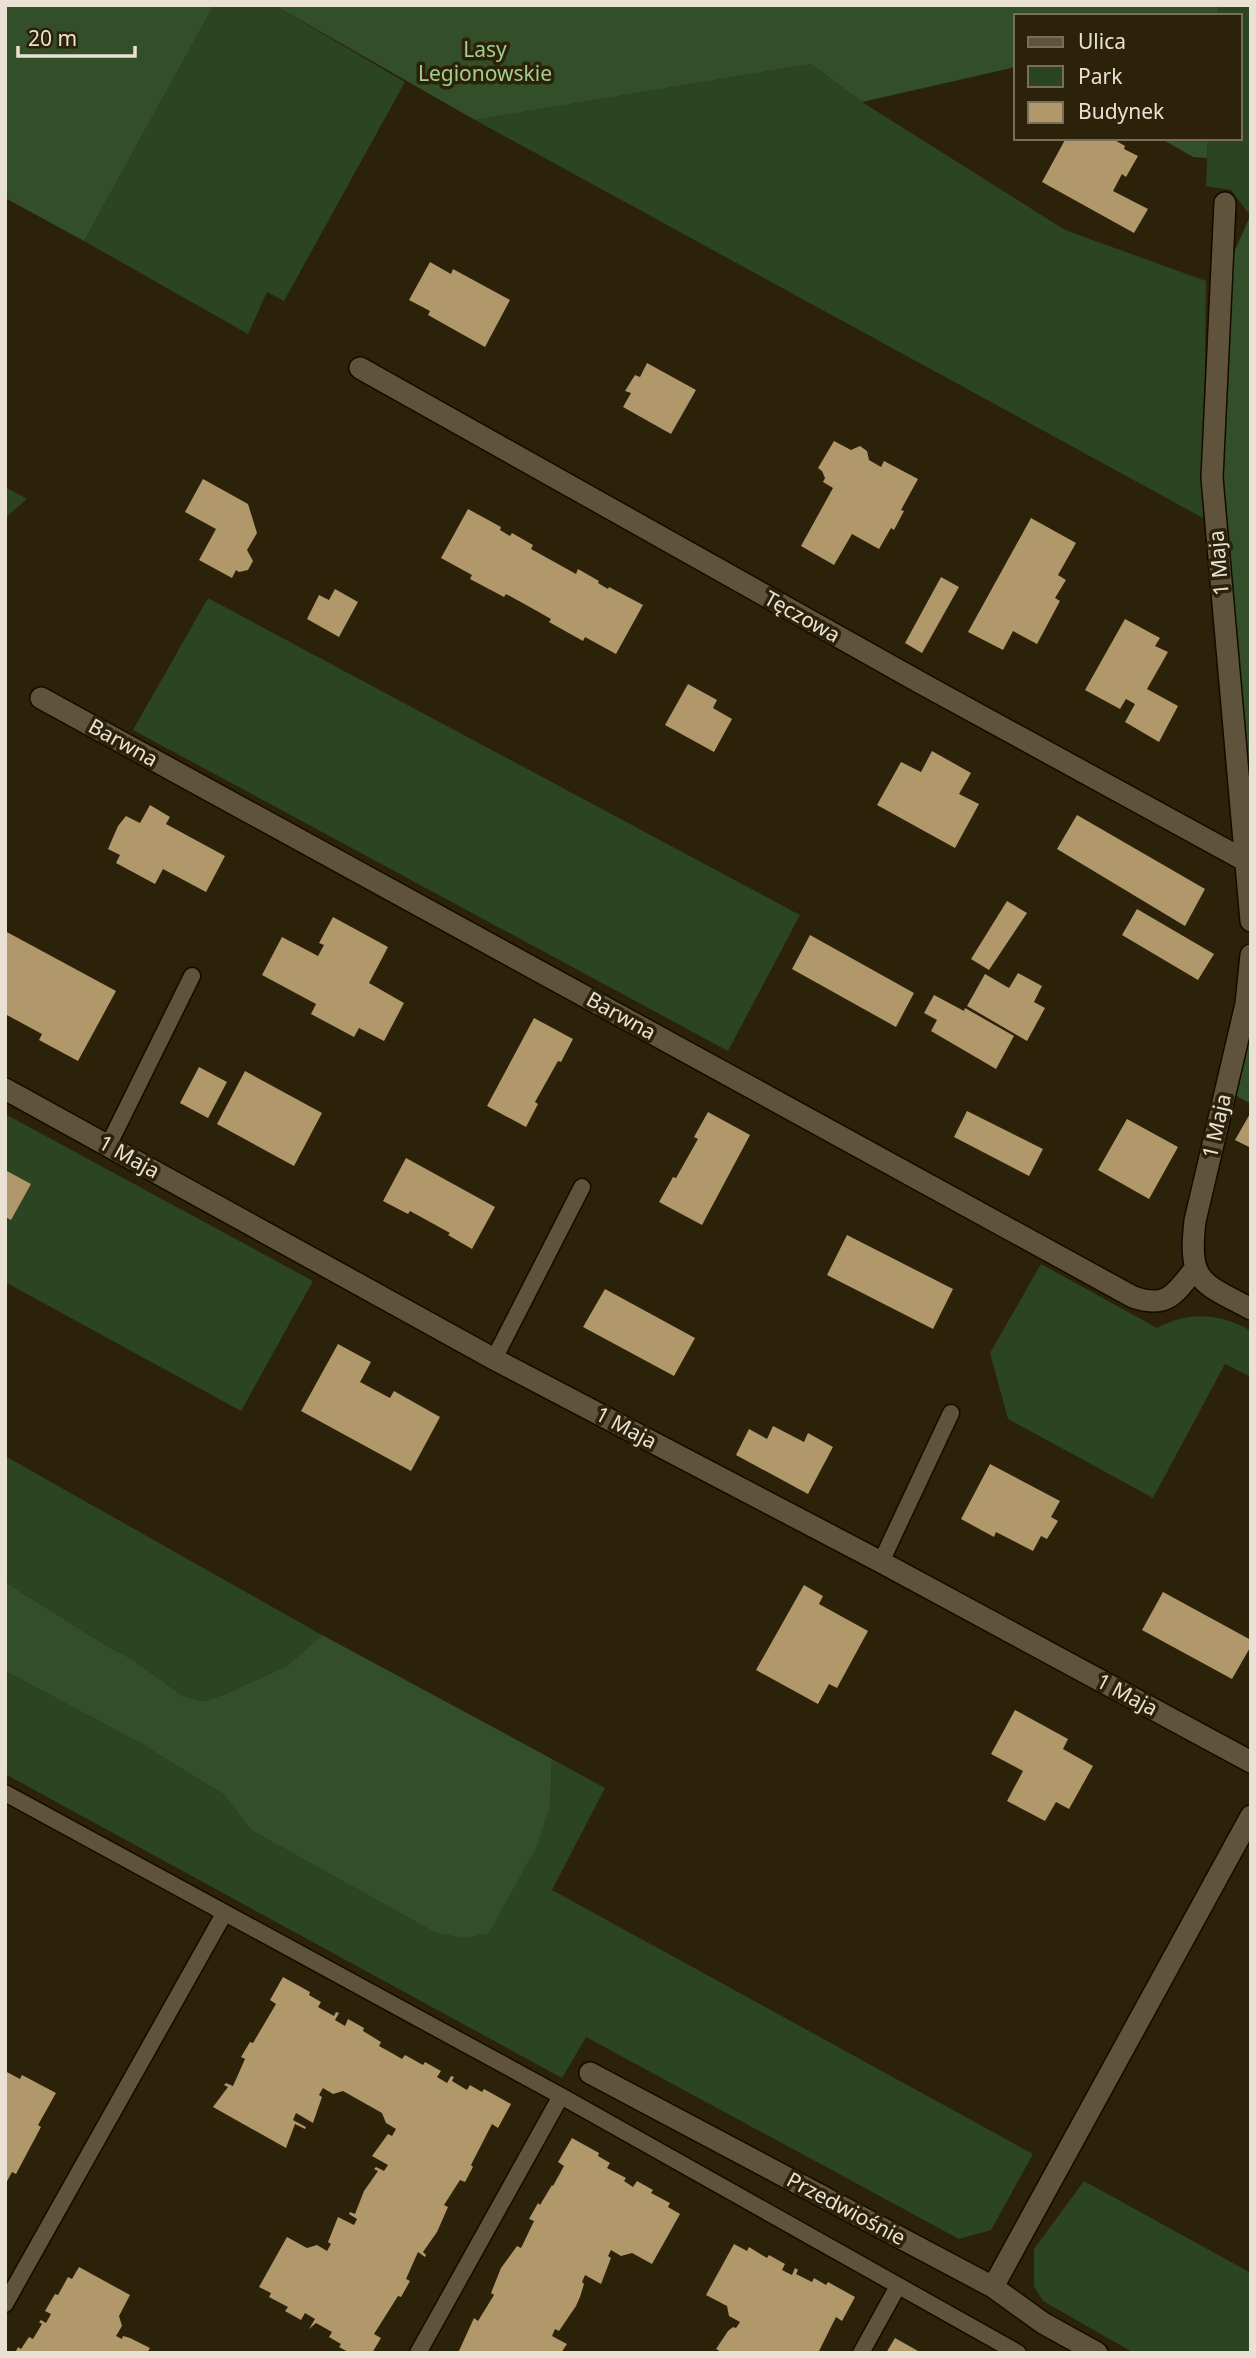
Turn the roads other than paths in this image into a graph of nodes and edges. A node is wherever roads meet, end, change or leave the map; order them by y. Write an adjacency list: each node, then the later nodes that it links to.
1 (1226, 203): 4 (street, 1 Maja)
2 (360, 368): 4 (street, Tęczowa)
3 (41, 698): 11 (street, Barwna)
4 (1246, 861): 5 (street, 1 Maja)
5 (1251, 921)
6 (1251, 955): 11 (street, 1 Maja)
7 (192, 976): 9 (lane)
8 (5, 1089): 9 (street, 1 Maja)
9 (108, 1146): 13 (street, 1 Maja)
10 (582, 1186): 13 (lane)
11 (1195, 1269): 12 (street)
12 (1251, 1309)
13 (494, 1359): 15 (street, 1 Maja)
14 (951, 1413): 15 (lane)
15 (881, 1562): 16 (street, 1 Maja)
16 (1251, 1762)
17 (5, 1793): 19 (lane)
18 (1251, 1816): 23 (street)
19 (224, 1914): 21 (lane); 24 (lane)
20 (590, 2073): 23 (street, Przedwiośnie)
21 (561, 2096): 22 (lane); 25 (lane)
22 (898, 2286): 26 (lane); 27 (lane)
23 (993, 2287): 28 (street, Przedwiośnie)
24 (5, 2304)
25 (418, 2353)
26 (861, 2353)
27 (1018, 2353)
28 (1097, 2353)

